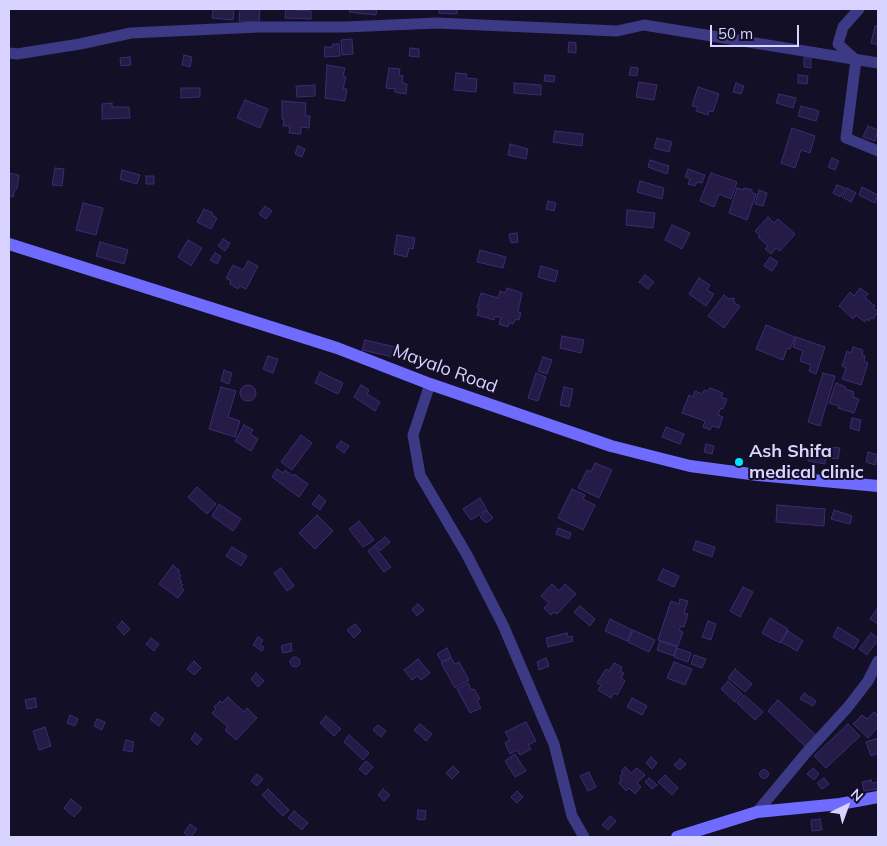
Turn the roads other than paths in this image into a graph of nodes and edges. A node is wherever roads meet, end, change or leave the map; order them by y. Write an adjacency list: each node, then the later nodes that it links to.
1 (859, 9): 3 (street)
2 (9, 53): 3 (street)
3 (856, 60): 4 (street); 5 (street)
4 (878, 63)
5 (878, 151)
6 (9, 244): 7 (street, Mayalo Road)
7 (430, 384): 8 (street, Mayalo Road); 12 (street)
8 (878, 486)
9 (878, 661): 11 (street)
10 (878, 797): 11 (street)
11 (757, 812): 13 (street)
12 (584, 837)
13 (677, 837)

